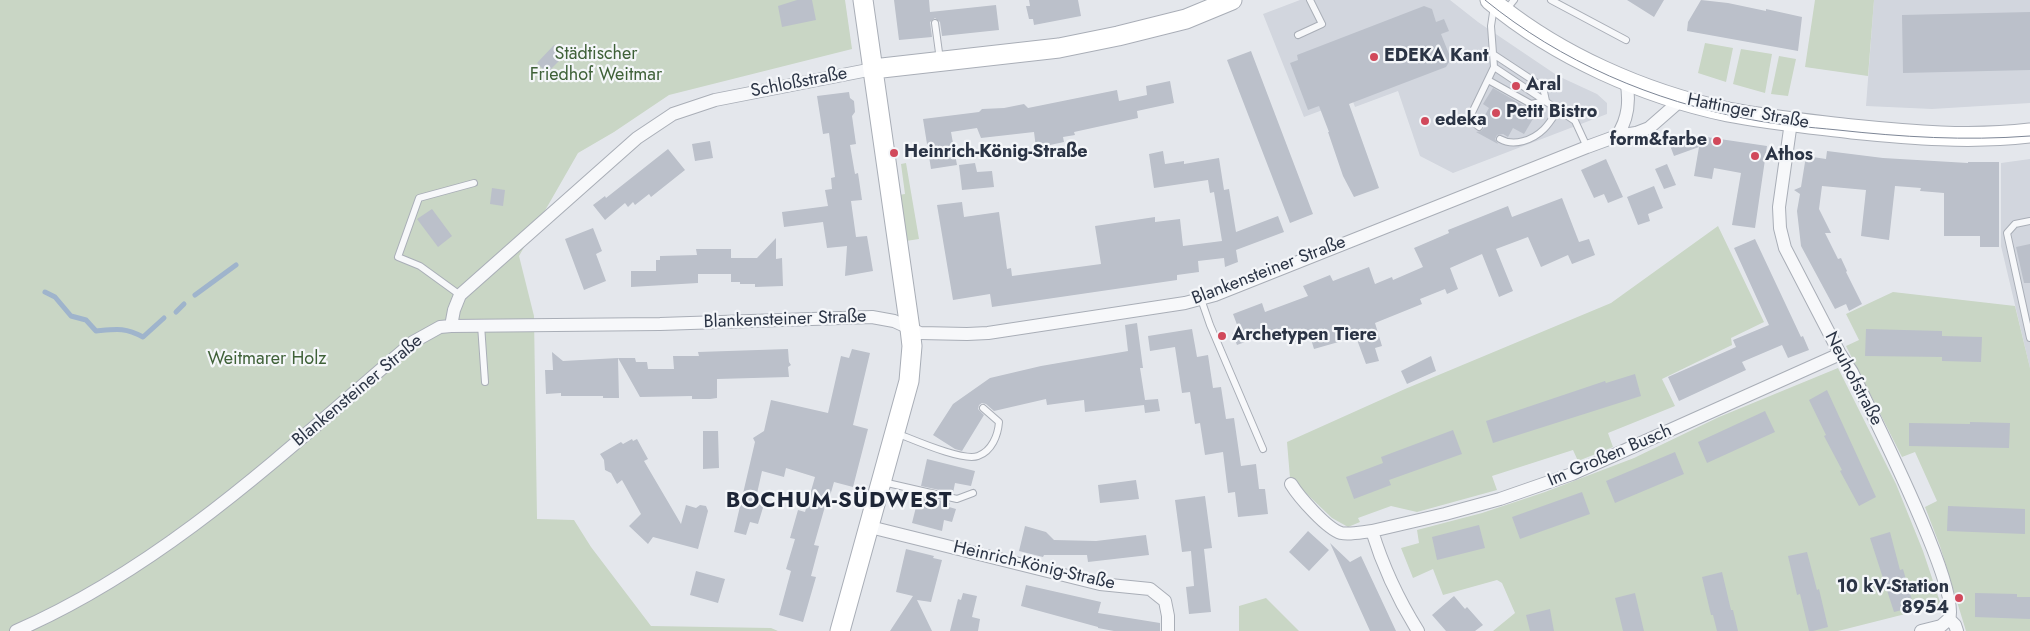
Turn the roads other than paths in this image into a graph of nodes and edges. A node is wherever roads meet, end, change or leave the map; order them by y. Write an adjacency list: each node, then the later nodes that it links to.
1 (863, 0): 12 (main road)
2 (1232, 0): 10 (main road, Schloßstraße)
3 (1310, 0): 7 (lane)
4 (1551, 0): 8 (lane)
5 (1501, 3): 9 (lane); 14 (main road, Hattinger Straße)
6 (935, 23): 10 (lane)
7 (1298, 35)
8 (1626, 40)
9 (1494, 54): 11 (lane); 16 (lane)
10 (940, 62): 12 (main road, Schloßstraße)
11 (1494, 67): 13 (lane); 16 (lane)
12 (873, 69): 26 (street, Schloßstraße); 30 (main road)
13 (1488, 80): 16 (lane); 19 (lane)
14 (1626, 80): 15 (main road, Hattinger Straße); 21 (street)
15 (1681, 100): 18 (main road, Hattinger Straße); 21 (street, Blankensteiner Straße)
16 (1546, 101): 17 (lane)
17 (1558, 110): 22 (lane); 23 (lane)
18 (1791, 122): 20 (main road, Hattinger Straße); 32 (street, Neuhofstraße)
19 (1479, 127)
20 (2030, 133)
21 (1617, 136): 23 (street, Blankensteiner Straße)
22 (1500, 139)
23 (1587, 147): 27 (street, Blankensteiner Straße)
24 (474, 183): 26 (lane)
25 (2030, 221): 31 (lane)
26 (460, 295): 29 (street)
27 (1201, 299): 30 (street, Blankensteiner Straße); 36 (lane)
28 (481, 325): 29 (street, Blankensteiner Straße); 30 (street, Blankensteiner Straße); 33 (lane)
29 (451, 326): 43 (street, Blankensteiner Straße)
30 (910, 329): 35 (main road)
31 (2030, 338)
32 (1840, 354): 41 (street, Im Großen Busch); 42 (street, Neuhofstraße)
33 (485, 382)
34 (983, 408): 35 (lane)
35 (896, 433): 37 (main road)
36 (1263, 449)
37 (882, 482): 39 (lane); 40 (main road)
38 (1291, 484): 41 (street, Im Großen Busch)
39 (972, 493)
40 (870, 527): 44 (main road); 45 (street, Heinrich-König-Straße)
41 (1372, 531): 46 (street)
42 (1949, 619): 47 (street); 48 (street, Neuhofstraße)
43 (16, 631)
44 (840, 631)
45 (1168, 631)
46 (1418, 631)
47 (1921, 631)
48 (1957, 631)

